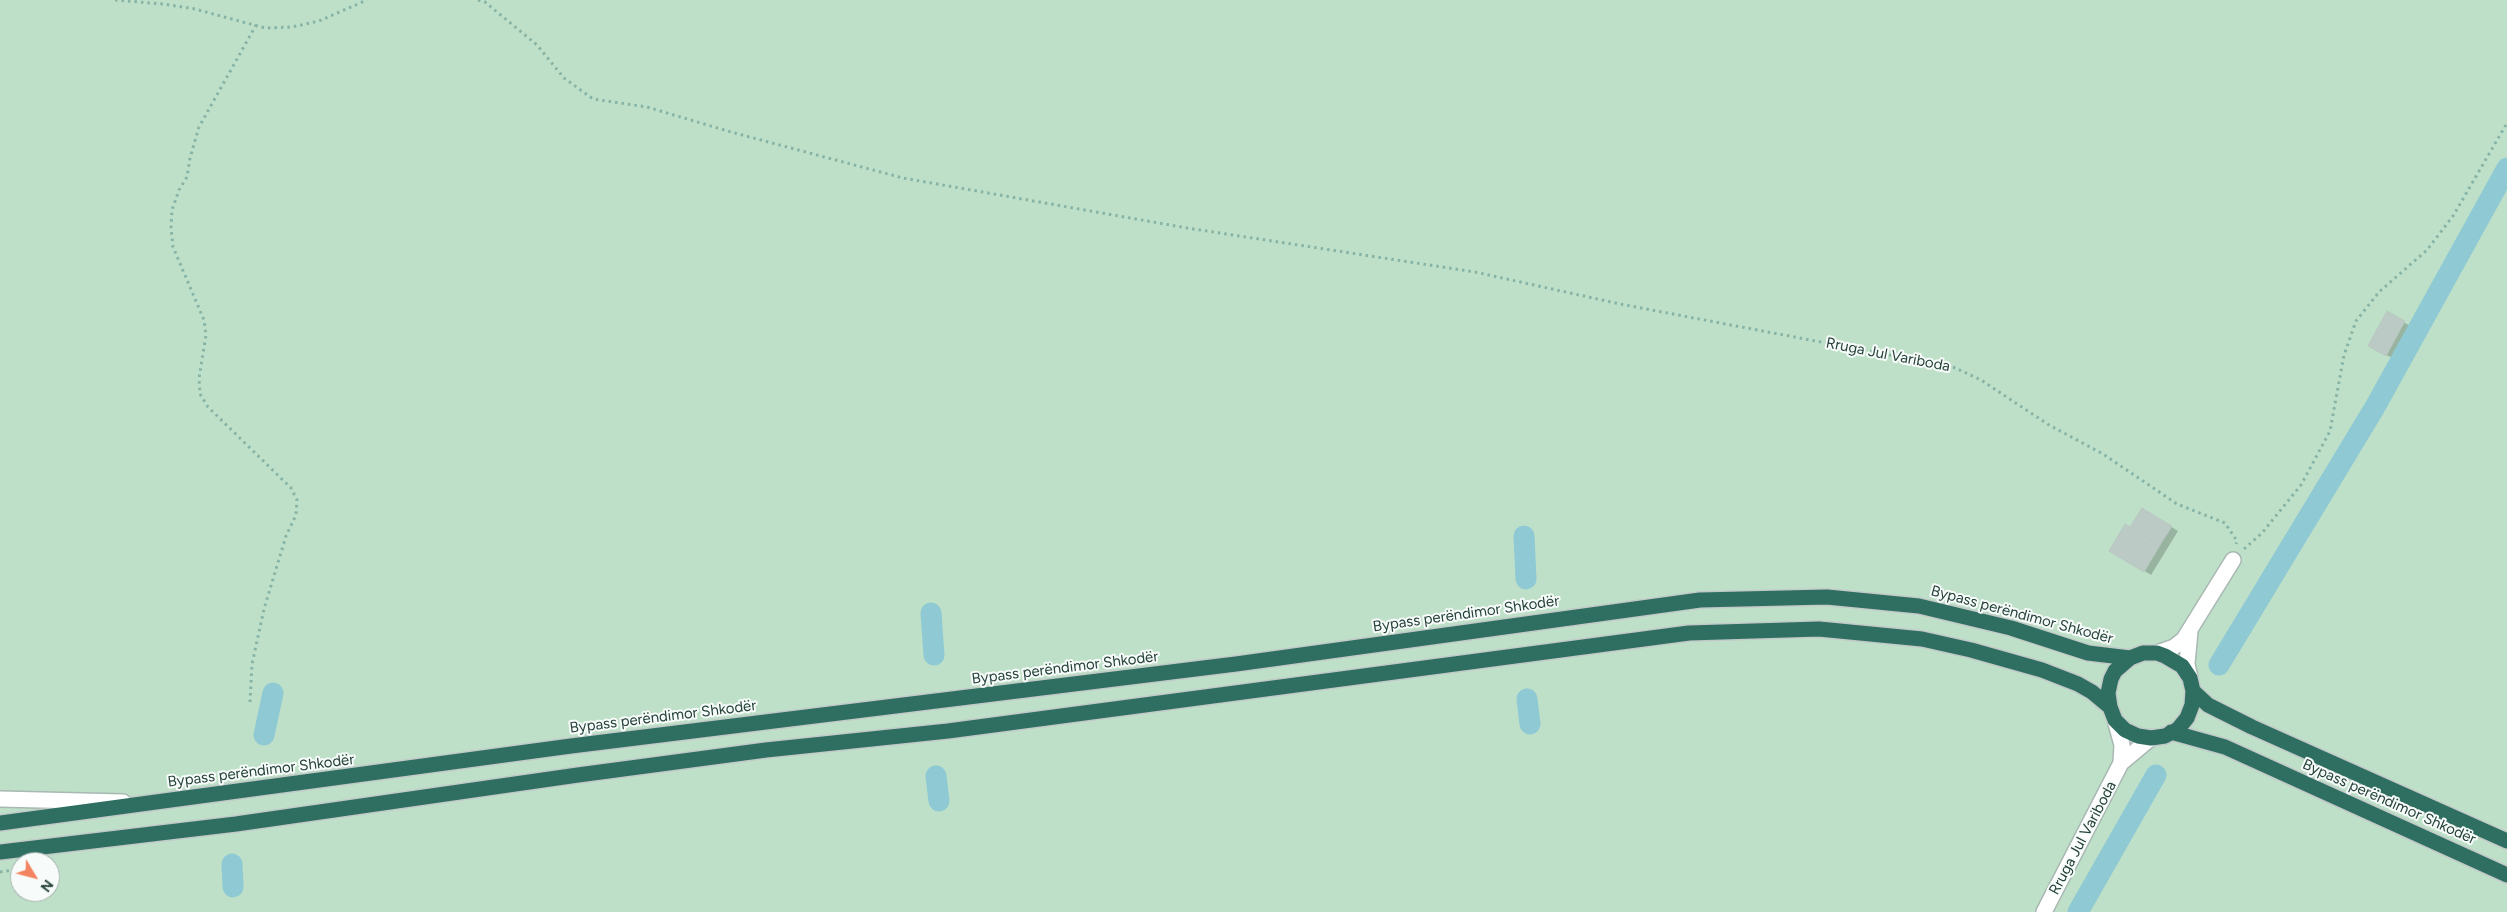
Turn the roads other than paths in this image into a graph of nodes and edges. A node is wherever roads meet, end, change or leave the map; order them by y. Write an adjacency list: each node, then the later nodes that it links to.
1 (2233, 560): 2 (street)
2 (2190, 631): 3 (street); 5 (street)
3 (2157, 653): 4 (highway, Bypass perëndimor Shkodër); 5 (highway, Bypass perëndimor Shkodër)
4 (2130, 658): 6 (highway, Bypass perëndimor Shkodër); 11 (highway, Bypass perëndimor Shkodër)
5 (2192, 685): 7 (highway); 13 (highway, Bypass perëndimor Shkodër)
6 (2112, 713): 8 (highway); 9 (street, Rruga Jul Variboda); 14 (highway)
7 (2171, 732): 8 (highway); 15 (highway, Bypass perëndimor Shkodër)
8 (2151, 738): 9 (street, Rruga Jul Variboda)
9 (2121, 763): 16 (street, Rruga Jul Variboda)
10 (0, 799): 11 (street)
11 (150, 802): 12 (highway, Bypass perëndimor Shkodër)
12 (0, 824)
13 (2507, 840)
14 (0, 852)
15 (2507, 875)
16 (2044, 912)

